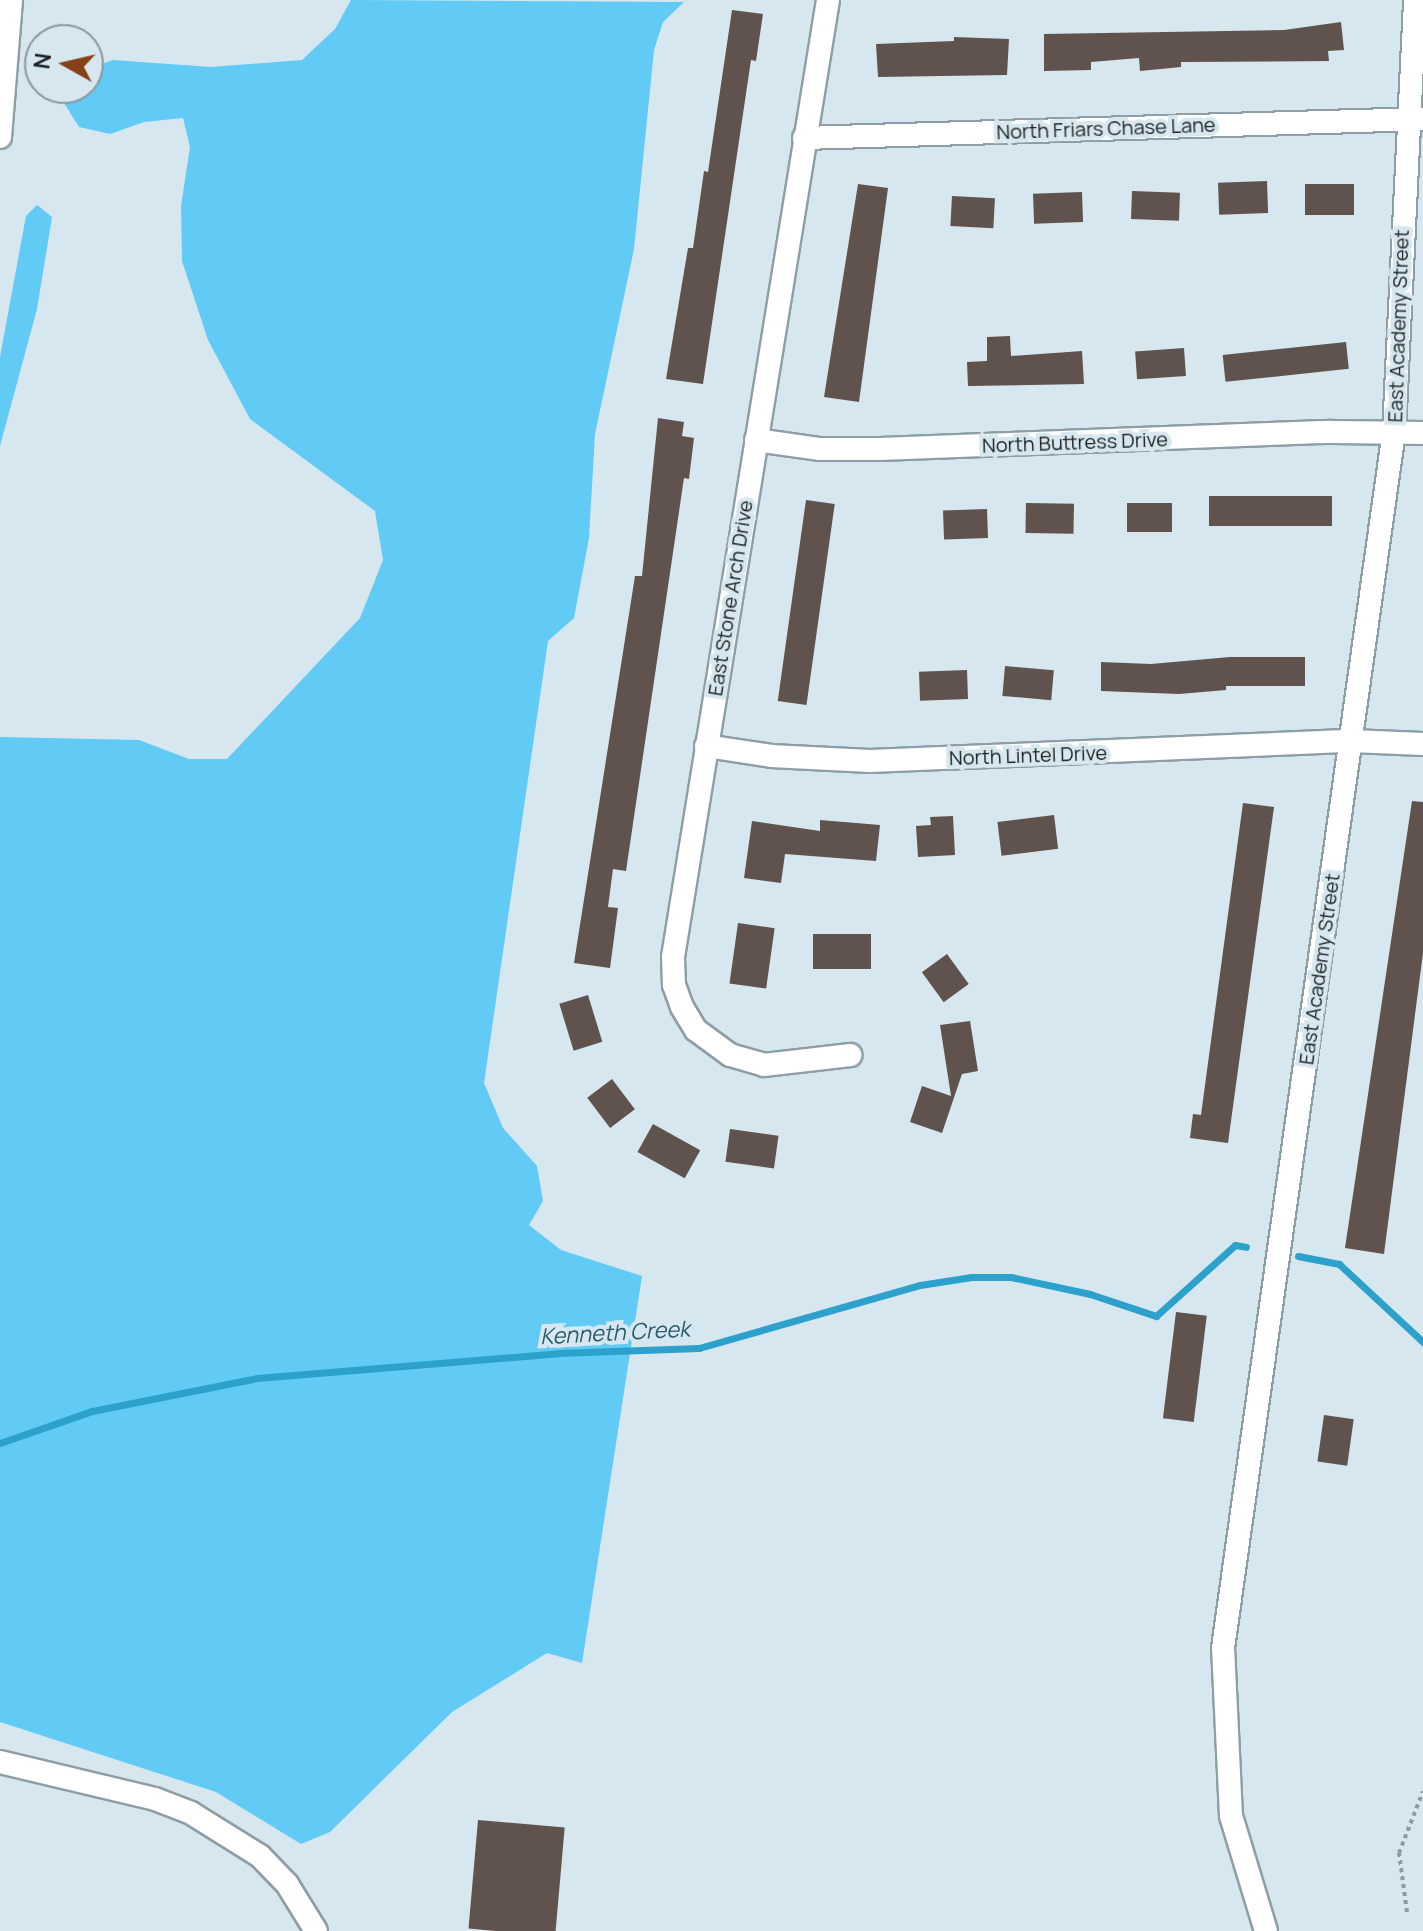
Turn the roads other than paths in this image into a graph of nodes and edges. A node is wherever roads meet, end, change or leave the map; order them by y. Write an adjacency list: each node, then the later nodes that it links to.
1 (11, 0): 5 (street)
2 (828, 0): 6 (street, East Stone Arch Drive)
3 (1415, 0): 4 (street, East Academy Street)
4 (1415, 118): 6 (street, North Friars Chase Lane); 7 (street, East Academy Street)
5 (0, 137)
6 (804, 138): 9 (street, East Stone Arch Drive)
7 (1394, 432): 8 (street, North Buttress Drive); 9 (street, North Buttress Drive); 10 (street, East Academy Street)
8 (1423, 433)
9 (756, 440): 12 (street, East Stone Arch Drive)
10 (1351, 741): 11 (street, North Lintel Drive); 12 (street, North Lintel Drive); 16 (street, East Academy Street)
11 (1423, 744)
12 (706, 746): 13 (street, East Stone Arch Drive)
13 (850, 1055)
14 (0, 1762): 15 (street)
15 (316, 1931)
16 (1266, 1931)

